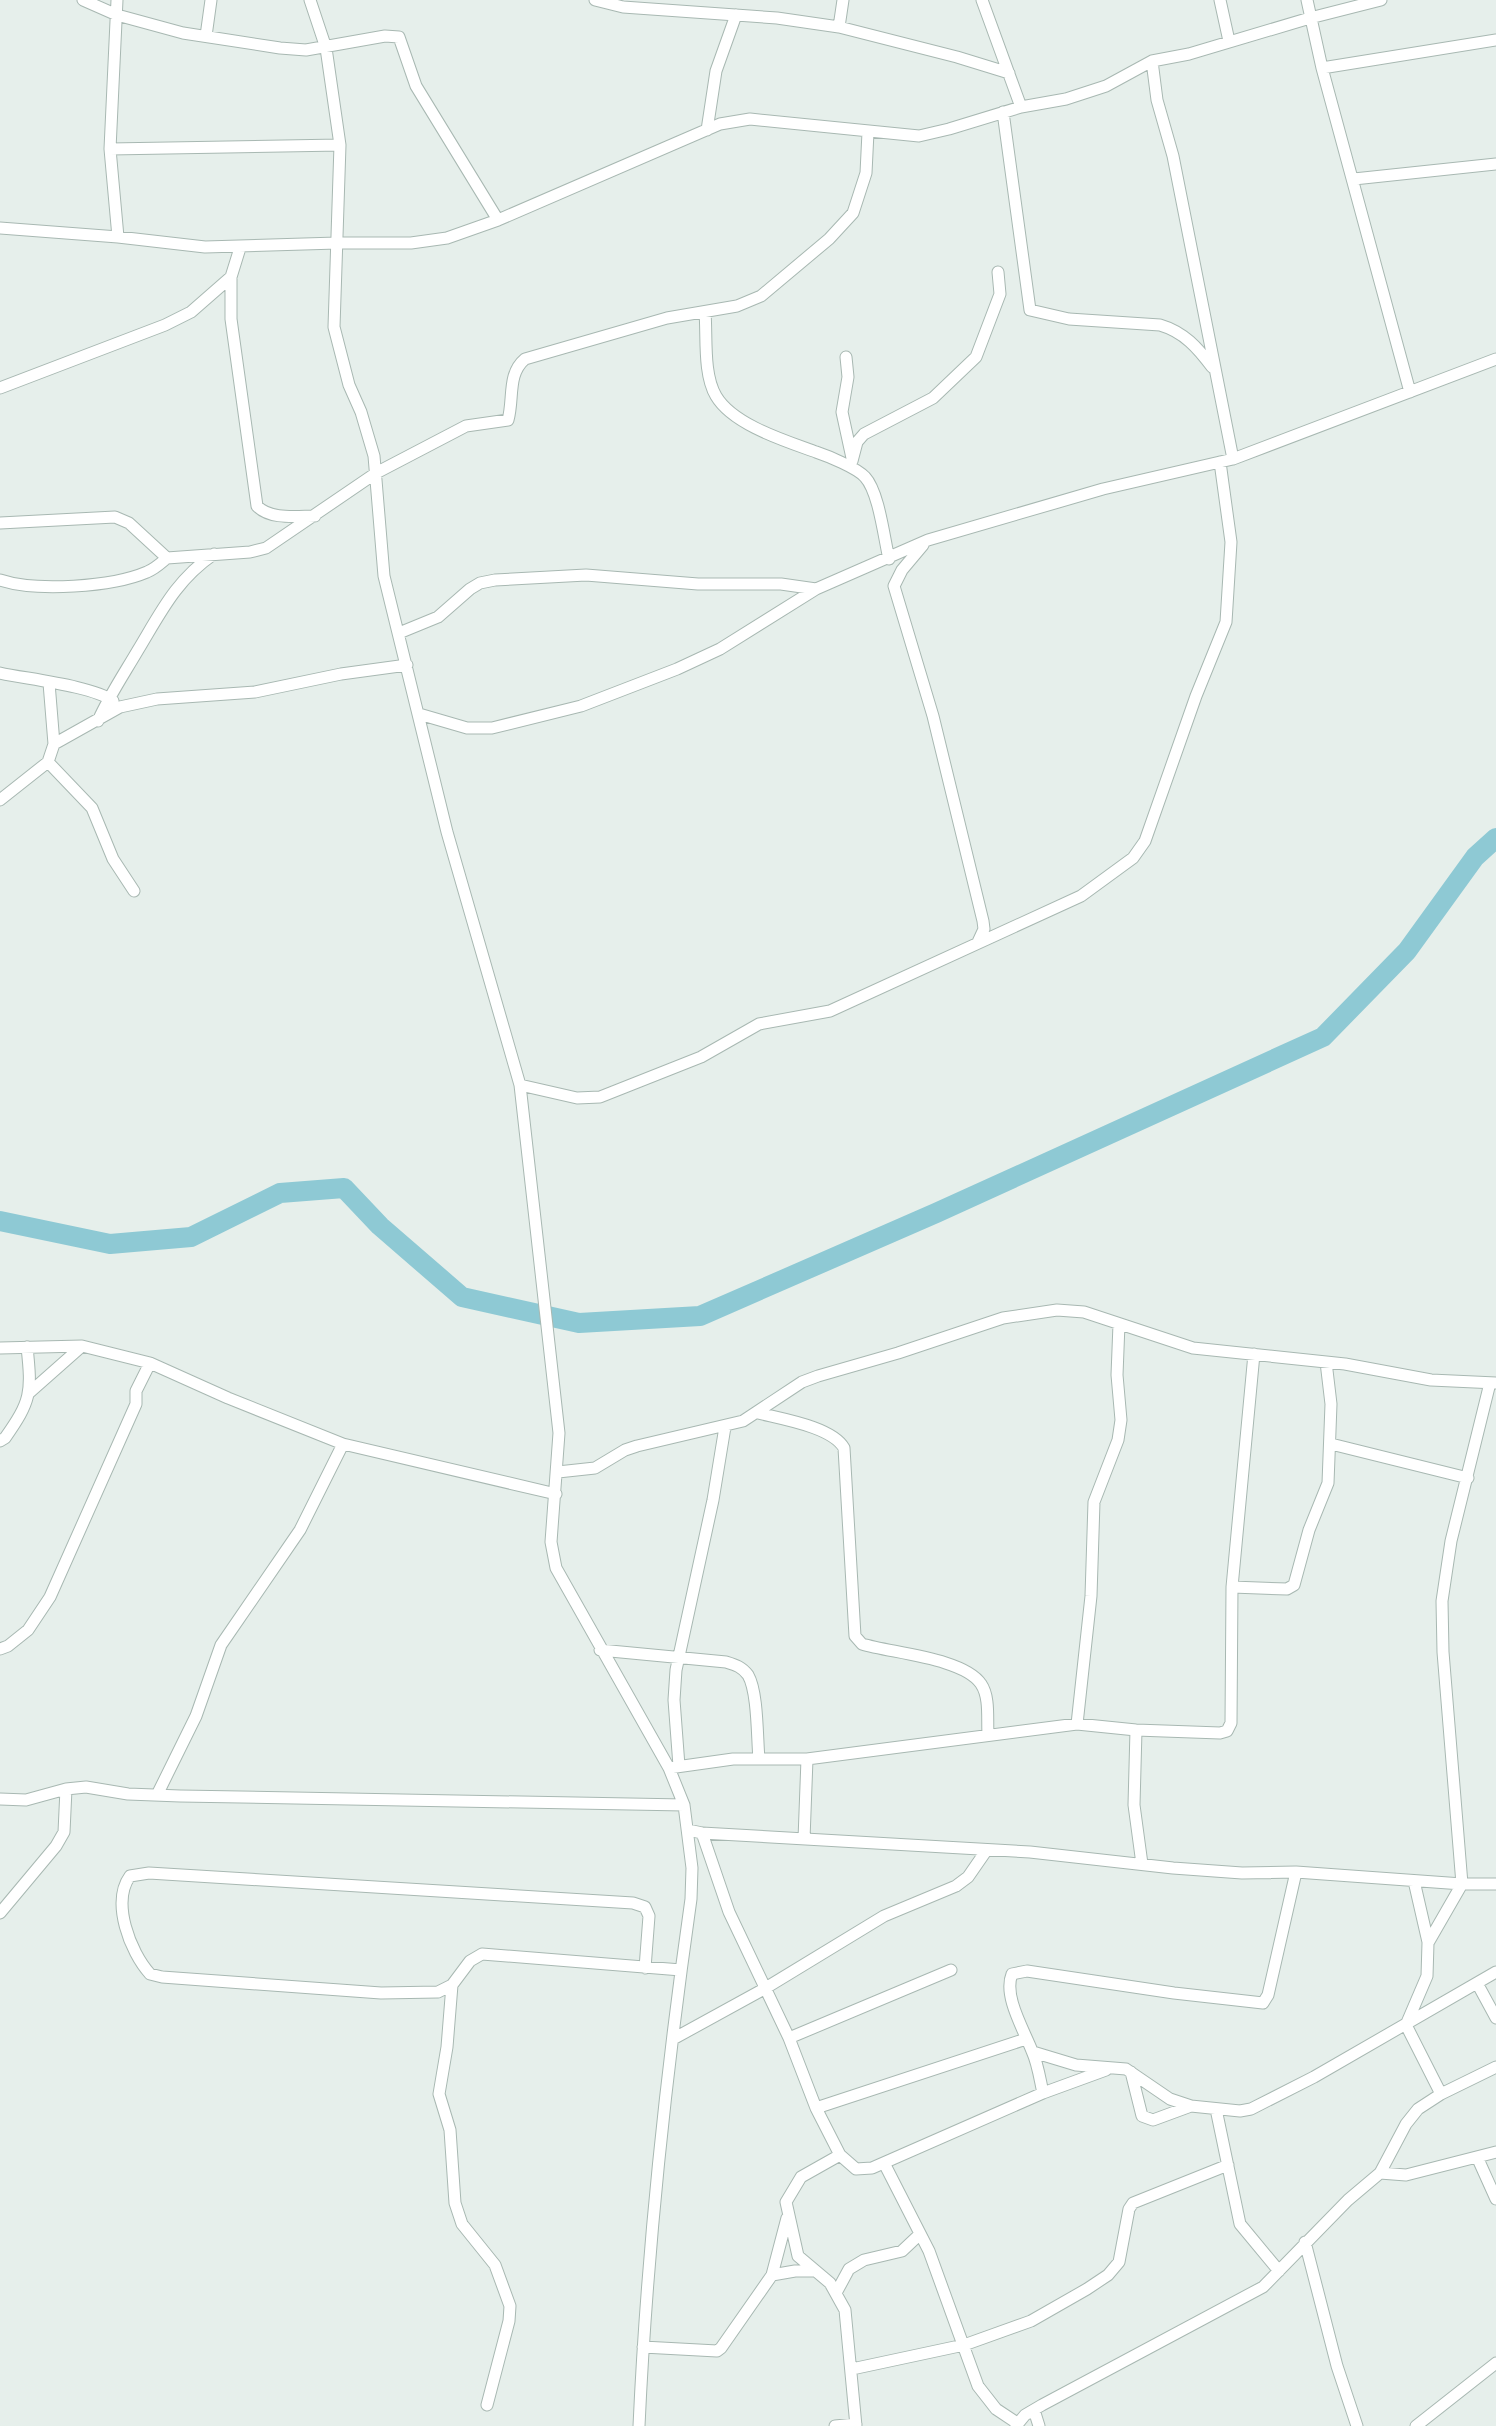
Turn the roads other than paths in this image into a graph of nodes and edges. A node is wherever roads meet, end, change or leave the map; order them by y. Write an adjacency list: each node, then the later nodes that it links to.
1 (83, 0): 12 (street)
2 (117, 0): 12 (street)
3 (211, 0): 16 (street)
4 (310, 0): 19 (street)
5 (595, 0): 11 (street)
6 (843, 0): 15 (street)
7 (982, 0): 22 (street)
8 (1220, 0): 18 (street)
9 (1307, 0): 14 (street)
10 (1381, 0): 14 (street)
11 (625, 4): 13 (street)
12 (117, 15): 16 (street); 28 (street)
13 (736, 15): 15 (street); 25 (street)
14 (1310, 18): 18 (street); 21 (street)
15 (839, 27): 22 (street)
16 (206, 36): 19 (street)
17 (1496, 40): 21 (street)
18 (1229, 41): 20 (street)
19 (326, 48): 27 (street); 31 (street)
20 (1152, 61): 23 (street); 41 (street)
21 (1322, 68): 30 (street)
22 (1009, 73): 23 (street)
23 (1021, 107): 24 (street)
24 (1003, 112): 26 (street); 41 (street)
25 (707, 130): 26 (street); 31 (street)
26 (868, 132): 38 (street)
27 (340, 145): 28 (street); 34 (street)
28 (110, 149): 33 (street)
29 (1496, 164): 30 (street)
30 (1354, 179): 43 (street)
31 (498, 220): 34 (street)
32 (0, 228): 33 (street)
33 (118, 237): 35 (street)
34 (337, 243): 35 (street); 47 (street)
35 (240, 248): 37 (street)
36 (998, 272): 46 (street)
37 (231, 277): 42 (street); 48 (street)
38 (705, 312): 46 (street); 47 (street)
39 (846, 357): 46 (street)
40 (1496, 359): 43 (street)
41 (1215, 371): 44 (street)
42 (0, 388)
43 (1410, 392): 44 (street)
44 (1233, 459): 45 (street)
45 (1220, 462): 50 (street); 68 (street)
46 (853, 465): 53 (street)
47 (376, 473): 48 (street); 56 (street)
48 (315, 516): 51 (street)
49 (0, 523): 52 (street)
50 (928, 540): 53 (street); 68 (street)
51 (215, 554): 52 (street); 60 (street)
52 (167, 558): 54 (street)
53 (889, 559): 55 (street)
54 (0, 580)
55 (816, 589): 56 (street); 62 (street)
56 (399, 633): 57 (street)
57 (407, 665): 61 (street); 62 (street)
58 (0, 673): 59 (street)
59 (49, 683): 60 (street); 64 (street)
60 (109, 697): 61 (street); 63 (street)
61 (120, 707): 63 (street)
62 (419, 714): 69 (street)
63 (98, 721): 64 (street)
64 (54, 744): 65 (street)
65 (48, 762): 66 (street); 67 (street)
66 (0, 799)
67 (134, 891)
68 (978, 942): 69 (street)
69 (520, 1085): 84 (street)
70 (1119, 1324): 74 (street); 79 (street); 91 (street)
71 (82, 1346): 72 (street); 76 (street); 78 (street)
72 (27, 1347): 73 (street); 78 (street)
73 (0, 1348)
74 (1254, 1354): 75 (street); 87 (street)
75 (1326, 1362): 77 (street); 83 (street)
76 (150, 1363): 82 (street); 88 (street)
77 (1493, 1383): 85 (street)
78 (29, 1393): 81 (street)
79 (758, 1413): 80 (street); 93 (street)
80 (725, 1427): 84 (street); 90 (street)
81 (0, 1441)
82 (343, 1444): 86 (street); 98 (street)
83 (1331, 1444): 85 (street); 87 (street)
84 (558, 1472): 86 (street)
85 (1468, 1478): 108 (street)
86 (556, 1494): 89 (street)
87 (1232, 1587): 92 (street)
88 (0, 1649)
89 (600, 1650): 90 (street); 96 (street)
90 (679, 1657): 94 (street); 96 (street)
91 (1077, 1724): 92 (street); 93 (street)
92 (1136, 1730): 105 (street)
93 (988, 1734): 95 (street)
94 (759, 1759): 95 (street); 96 (street)
95 (807, 1759): 103 (street)
96 (674, 1767): 100 (street)
97 (66, 1789): 98 (street); 99 (street); 110 (street)
98 (157, 1795): 100 (street)
99 (0, 1799)
100 (684, 1805): 101 (street)
101 (688, 1830): 102 (street); 113 (street)
102 (702, 1833): 103 (street); 118 (street)
103 (804, 1839): 104 (street)
104 (986, 1851): 105 (street); 118 (street)
105 (1142, 1864): 106 (street)
106 (1296, 1872): 107 (street); 123 (street)
107 (1414, 1881): 108 (street); 111 (street)
108 (1462, 1884): 109 (street); 111 (street)
109 (1496, 1884)
110 (0, 1913)
111 (1428, 1943): 120 (street)
112 (645, 1968): 113 (street); 117 (street); 117 (street)
113 (681, 1970): 122 (street)
114 (951, 1970): 121 (street)
115 (1496, 1972): 116 (street)
116 (1477, 1983): 119 (street); 120 (street)
117 (452, 1985): 151 (street)
118 (764, 1989): 121 (street); 122 (street)
119 (1496, 2018)
120 (1406, 2025): 129 (street); 132 (street)
121 (789, 2038): 131 (street)
122 (673, 2039): 148 (street)
123 (1026, 2039): 124 (street); 131 (street)
124 (1033, 2052): 126 (street); 128 (street)
125 (1496, 2067): 129 (street)
126 (1111, 2068): 127 (street); 128 (street)
127 (1131, 2072): 130 (street); 130 (street)
128 (1043, 2093): 136 (street)
129 (1441, 2094): 138 (street)
130 (1191, 2106): 132 (street)
131 (816, 2108): 134 (street)
132 (1216, 2109): 137 (street)
133 (1496, 2152): 135 (street)
134 (840, 2155): 136 (street); 140 (street)
135 (1478, 2159): 138 (street); 139 (street)
136 (884, 2163): 141 (street)
137 (1228, 2165): 144 (street); 147 (street)
138 (1380, 2173): 142 (street)
139 (1496, 2199)
140 (788, 2216): 143 (street); 145 (street)
141 (919, 2235): 146 (street); 147 (street)
142 (1305, 2242): 144 (street); 158 (street)
143 (817, 2271): 145 (street); 146 (street)
144 (1279, 2271): 152 (street)
145 (772, 2275): 148 (street)
146 (836, 2293): 150 (street)
147 (964, 2345): 150 (street); 153 (street)
148 (643, 2347): 155 (street)
149 (1496, 2363): 159 (street)
150 (852, 2369): 154 (street)
151 (487, 2405)
152 (1034, 2410): 153 (street); 157 (street)
153 (1016, 2424)
154 (856, 2425): 156 (street)
155 (639, 2426)
156 (835, 2426)
157 (1039, 2426)
158 (1357, 2426)
159 (1416, 2426)

